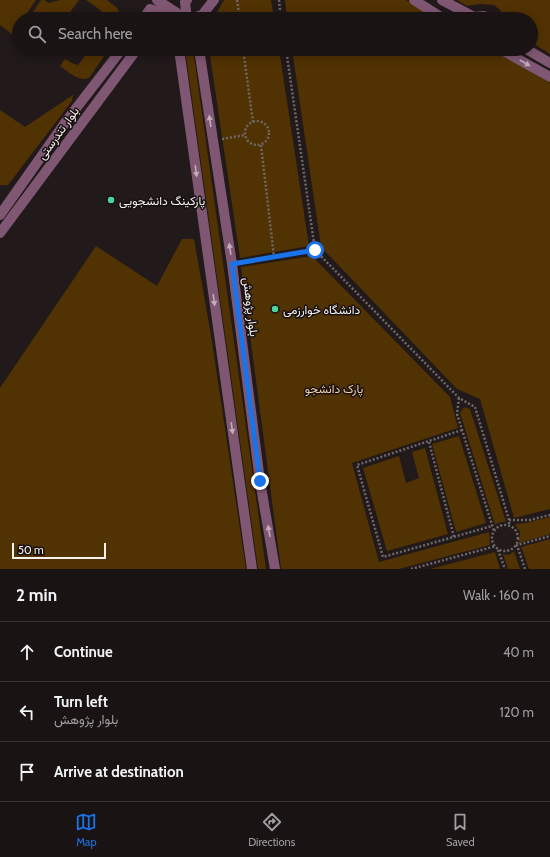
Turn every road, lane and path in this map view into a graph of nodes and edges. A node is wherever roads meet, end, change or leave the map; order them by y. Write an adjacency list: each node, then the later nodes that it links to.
1 (157, 0): 10 (lane)
2 (187, 0): 11 (lane)
3 (214, 0): 12 (lane)
4 (237, 0): 13 (path)
5 (279, 0): 14 (path)
6 (414, 0): 15 (lane)
7 (442, 0): 16 (lane)
8 (148, 12): 9 (lane)
9 (161, 12)
10 (176, 12)
11 (186, 12)
12 (204, 12)
13 (239, 12)
14 (280, 12)
15 (433, 12)
16 (463, 12)
17 (117, 56): 31 (lane, بلوار تندرستی)
18 (132, 56): 32 (lane, بلوار تندرستی)
19 (180, 56): 49 (lane, one-way to 49)
20 (200, 56): 35 (lane, بلوار پژوهش, one-way to 20)
21 (244, 56): 27 (path)
22 (287, 56): 33 (path)
23 (512, 56): 26 (lane, one-way to 26)
24 (538, 56): 25 (lane)
25 (550, 63)
26 (550, 78)
27 (253, 122): 28 (path); 30 (path)
28 (245, 135): 29 (path); 30 (path)
29 (222, 139)
30 (261, 144): 34 (path)
31 (0, 215)
32 (0, 233)
33 (315, 250): 34 (path); 36 (path)
34 (274, 257): 35 (path)
35 (232, 264): 50 (lane, بلوار پژوهش, one-way to 35)
36 (458, 398): 37 (path); 40 (path)
37 (462, 430): 38 (path); 41 (path)
38 (429, 442): 45 (path); 45 (path)
39 (550, 515): 40 (path)
40 (509, 520): 42 (path)
41 (492, 526): 43 (path); 45 (path)
42 (509, 526): 43 (path); 46 (path)
43 (494, 531): 47 (path)
44 (550, 536): 46 (path)
45 (454, 537)
46 (517, 545): 48 (path); 53 (path)
47 (496, 546): 48 (path); 51 (path)
48 (498, 550): 52 (path)
49 (252, 569)
50 (275, 569)
51 (411, 569)
52 (505, 569)
53 (525, 569)

